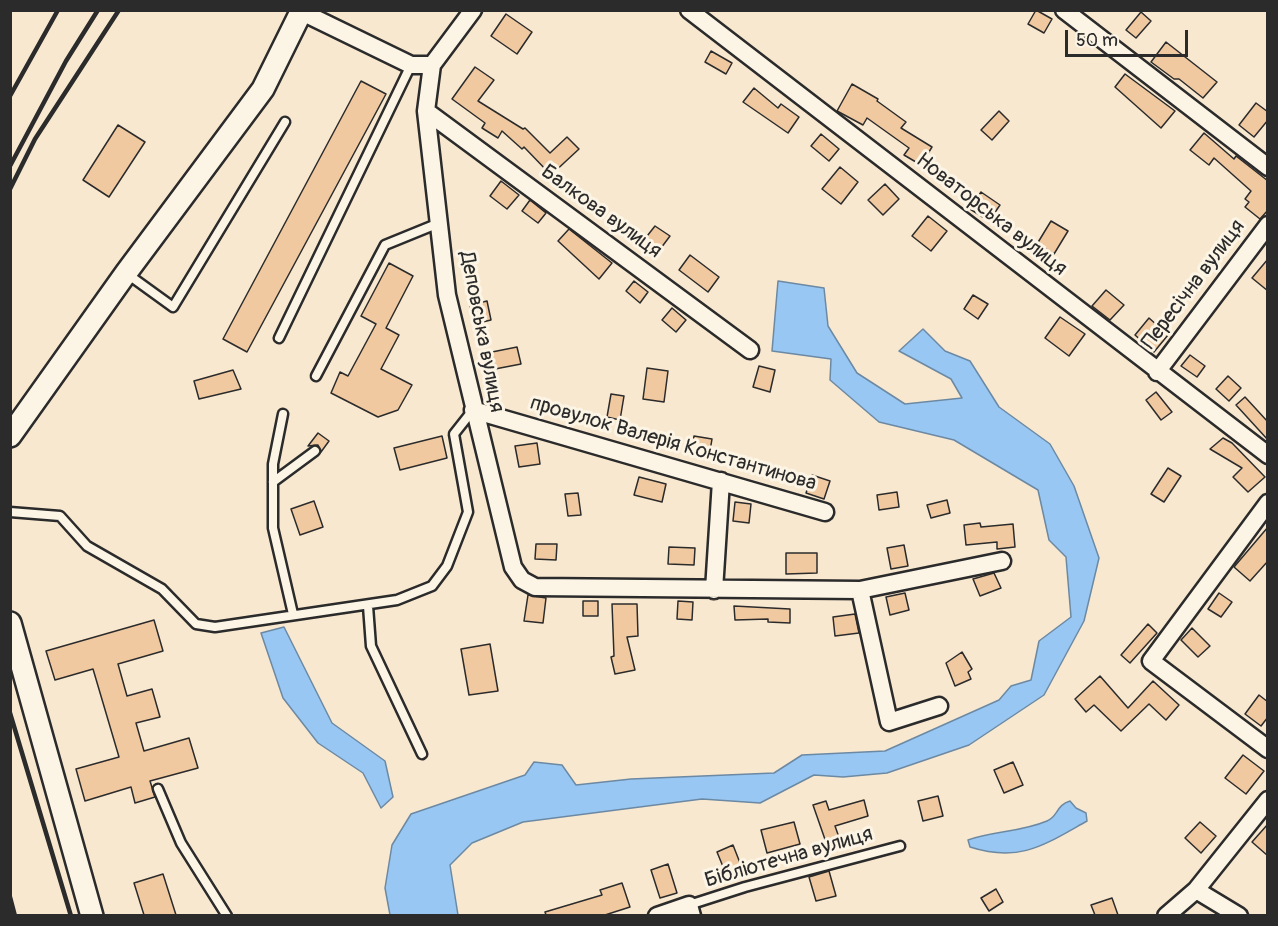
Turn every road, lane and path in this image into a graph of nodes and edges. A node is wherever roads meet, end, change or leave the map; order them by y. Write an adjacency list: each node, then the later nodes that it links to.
1 (473, 10): 6 (street, Деповська вулиця)
2 (689, 10): 15 (street, Новаторська вулиця)
3 (1064, 10): 9 (street)
4 (302, 11): 5 (street); 12 (street)
5 (411, 64): 6 (street); 13 (lane)
6 (432, 65): 7 (street, Деповська вулиця)
7 (426, 111): 10 (street, Деповська вулиця); 14 (street, Балкова вулиця)
8 (285, 122): 12 (lane)
9 (1268, 167)
10 (439, 223): 16 (lane); 17 (street, Деповська вулиця)
11 (1268, 225): 15 (street, Пересічна вулиця)
12 (126, 273): 19 (street)
13 (279, 338)
14 (750, 350)
15 (1157, 372): 21 (street, Новаторська вулиця)
16 (316, 376)
17 (473, 410): 22 (street, провулок Валерія Константинова); 28 (street, Деповська вулиця); 30 (lane)
18 (284, 414): 23 (lane)
19 (10, 436)
20 (315, 451): 23 (lane)
21 (1268, 455)
22 (721, 481): 26 (street, провулок Валерія Константинова); 28 (street)
23 (273, 482): 31 (lane)
24 (1268, 503): 34 (street)
25 (10, 512): 31 (lane)
26 (825, 512)
27 (1002, 561): 29 (street)
28 (714, 590): 29 (street)
29 (860, 590): 33 (street)
30 (368, 606): 31 (lane); 35 (lane)
31 (293, 614)
32 (10, 623): 41 (street)
33 (939, 706)
34 (1268, 749)
35 (422, 754)
36 (158, 789): 42 (lane)
37 (1268, 800): 39 (street)
38 (900, 846): 40 (lane, Бібліотечна вулиця)
39 (1196, 890): 44 (street); 45 (street)
40 (691, 910): 43 (street)
41 (92, 915)
42 (227, 915)
43 (657, 915)
44 (1166, 915)
45 (1239, 915)

